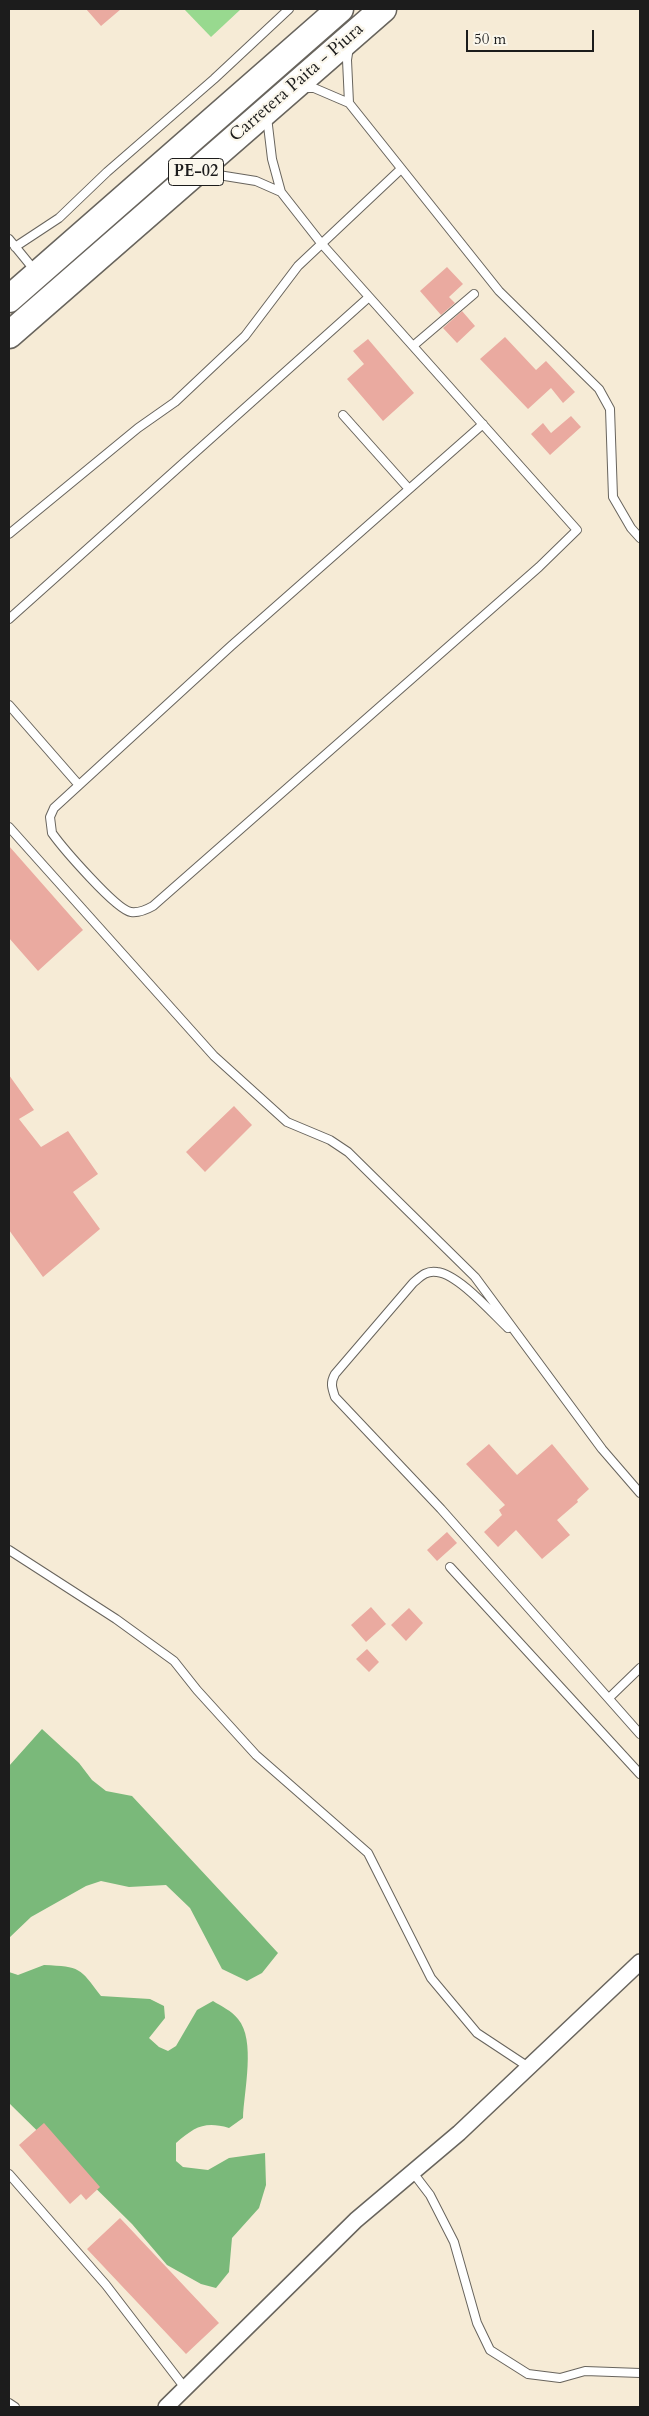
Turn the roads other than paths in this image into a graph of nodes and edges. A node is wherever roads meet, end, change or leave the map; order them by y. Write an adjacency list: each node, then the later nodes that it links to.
1 (340, 9): 14 (highway, Carretera Paita - Piura / PE-02)
2 (382, 9): 4 (highway, Carretera Paita - Piura / PE-02)
3 (285, 10): 13 (lane)
4 (352, 36): 5 (highway, Carretera Paita - Piura / PE-02); 6 (lane)
5 (292, 88): 6 (lane); 7 (highway, Carretera Paita - Piura / PE-02)
6 (349, 102): 8 (lane)
7 (266, 110): 9 (highway, Carretera Paita - Piura / PE-02); 10 (lane)
8 (401, 169): 12 (lane); 24 (lane)
9 (196, 172): 10 (lane); 18 (highway, Carretera Paita - Piura / PE-02)
10 (281, 192): 12 (lane)
11 (9, 239): 13 (lane)
12 (321, 243): 16 (lane); 23 (lane)
13 (15, 247): 14 (lane)
14 (38, 273): 17 (highway, Carretera Paita - Piura / PE-02)
15 (474, 294): 19 (lane)
16 (369, 297): 19 (lane); 25 (lane)
17 (9, 299)
18 (9, 335)
19 (413, 346): 21 (lane)
20 (343, 414): 22 (lane)
21 (483, 424): 22 (lane); 27 (lane)
22 (408, 489): 27 (lane)
23 (9, 534)
24 (640, 538)
25 (9, 619)
26 (9, 705): 27 (lane)
27 (78, 784)
28 (9, 827): 29 (lane)
29 (523, 1343): 30 (lane); 34 (lane)
30 (640, 1493)
31 (9, 1550): 38 (lane)
32 (450, 1567): 36 (lane)
33 (640, 1668): 34 (lane)
34 (609, 1698): 35 (lane)
35 (640, 1734)
36 (640, 1774)
37 (640, 1962): 38 (street)
38 (530, 2068): 40 (street)
39 (9, 2174): 42 (lane)
40 (414, 2174): 41 (lane); 42 (street)
41 (640, 2373)
42 (185, 2388): 45 (street)
43 (9, 2403): 44 (lane)
44 (15, 2407)
45 (167, 2407)

